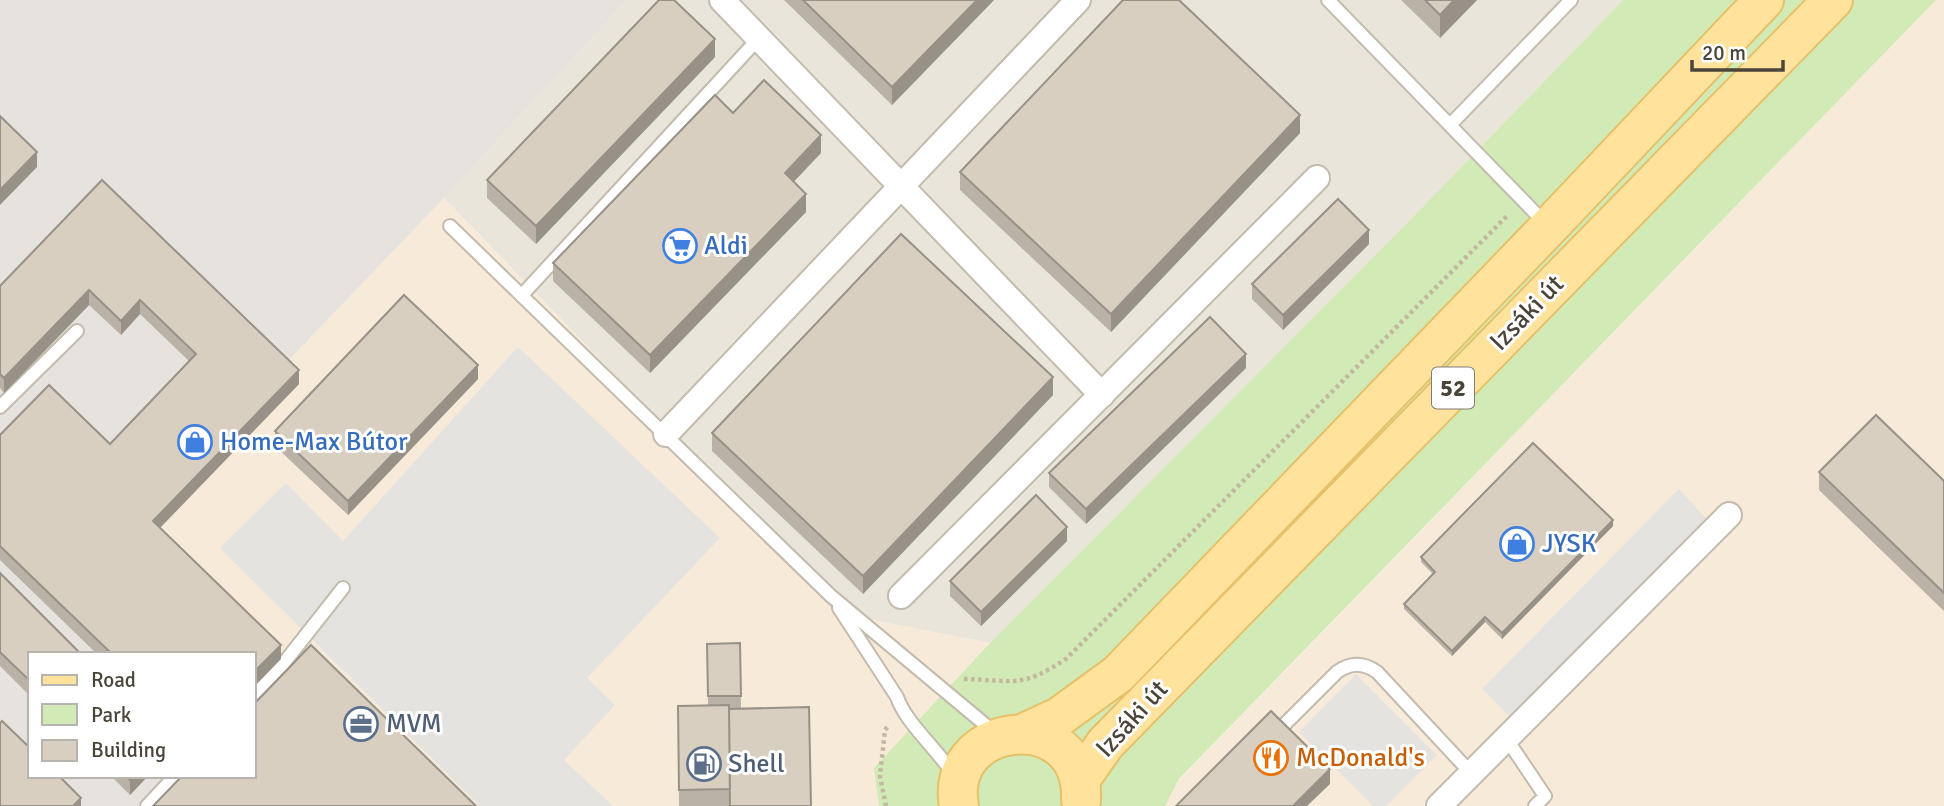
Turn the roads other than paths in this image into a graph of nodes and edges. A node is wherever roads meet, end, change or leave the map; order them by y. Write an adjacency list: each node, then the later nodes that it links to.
1 (722, 0): 7 (street)
2 (1078, 0): 10 (street)
3 (1328, 0): 8 (lane)
4 (1571, 0): 8 (lane)
5 (1763, 0): 12 (main road, Izsáki út / 52)
6 (1833, 0): 28 (main road, Izsáki út / 52)
7 (759, 38): 10 (street); 13 (lane)
8 (1450, 125): 12 (lane)
9 (1317, 178): 15 (street)
10 (901, 187): 15 (street); 17 (street)
11 (450, 226): 13 (lane)
12 (1549, 227): 24 (main road, Izsáki út / 52)
13 (522, 295): 17 (lane)
14 (77, 331): 16 (lane)
15 (1102, 395): 21 (street)
16 (0, 407)
17 (666, 434): 20 (lane)
18 (1728, 515): 25 (street)
19 (343, 588): 22 (lane)
20 (831, 596): 24 (lane); 29 (lane)
21 (901, 596)
22 (256, 692)
23 (1278, 732): 26 (lane)
24 (1012, 735): 28 (main road, 52); 29 (main road, 52)
25 (1506, 738): 26 (street); 32 (lane)
26 (1471, 773): 31 (street)
27 (172, 778): 30 (lane)
28 (1082, 796)
29 (958, 799)
30 (147, 806)
31 (1439, 806)
32 (1535, 806)

